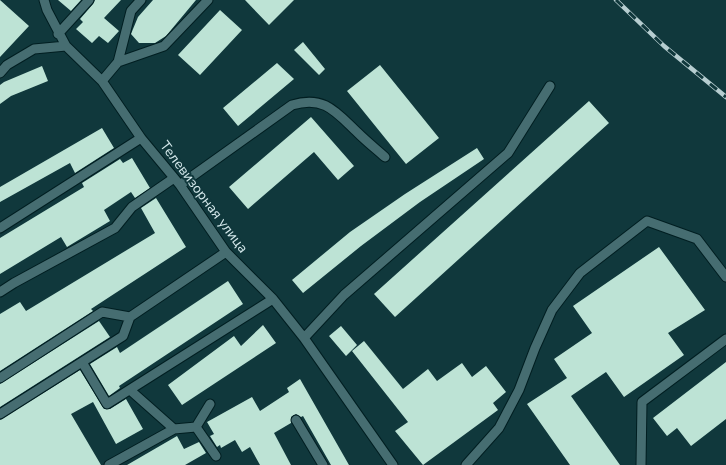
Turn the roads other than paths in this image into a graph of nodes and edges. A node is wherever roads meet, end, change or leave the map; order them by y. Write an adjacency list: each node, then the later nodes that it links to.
1 (44, 0): 5 (lane, Телевизорная улица)
2 (89, 0): 5 (lane)
3 (141, 0): 7 (lane)
4 (208, 0): 7 (lane)
5 (58, 34): 6 (lane, Телевизорная улица)
6 (66, 46): 8 (lane); 10 (lane, Телевизорная улица)
7 (118, 62): 10 (lane)
8 (4, 66): 9 (lane)
9 (0, 73)
10 (102, 81): 12 (lane, Телевизорная улица)
11 (550, 86): 21 (lane)
12 (142, 138): 14 (lane, Телевизорная улица); 15 (lane)
13 (385, 157): 14 (lane)
14 (177, 182): 16 (lane, Телевизорная улица); 18 (lane)
15 (0, 228)
16 (226, 252): 19 (lane, Телевизорная улица); 20 (lane)
17 (726, 277): 35 (lane)
18 (0, 292)
19 (273, 299): 21 (lane, Телевизорная улица); 25 (lane)
20 (130, 317): 23 (lane); 24 (lane)
21 (304, 338): 34 (lane, Телевизорная улица)
22 (726, 339): 36 (lane)
23 (82, 362): 25 (lane); 27 (lane)
24 (0, 378)
25 (130, 390): 30 (lane)
26 (210, 404): 29 (lane)
27 (0, 414)
28 (296, 420): 33 (lane)
29 (196, 427): 30 (lane); 31 (lane)
30 (174, 429): 32 (lane)
31 (216, 456)
32 (109, 465)
33 (323, 465)
34 (393, 465)
35 (466, 465)
36 (641, 465)

